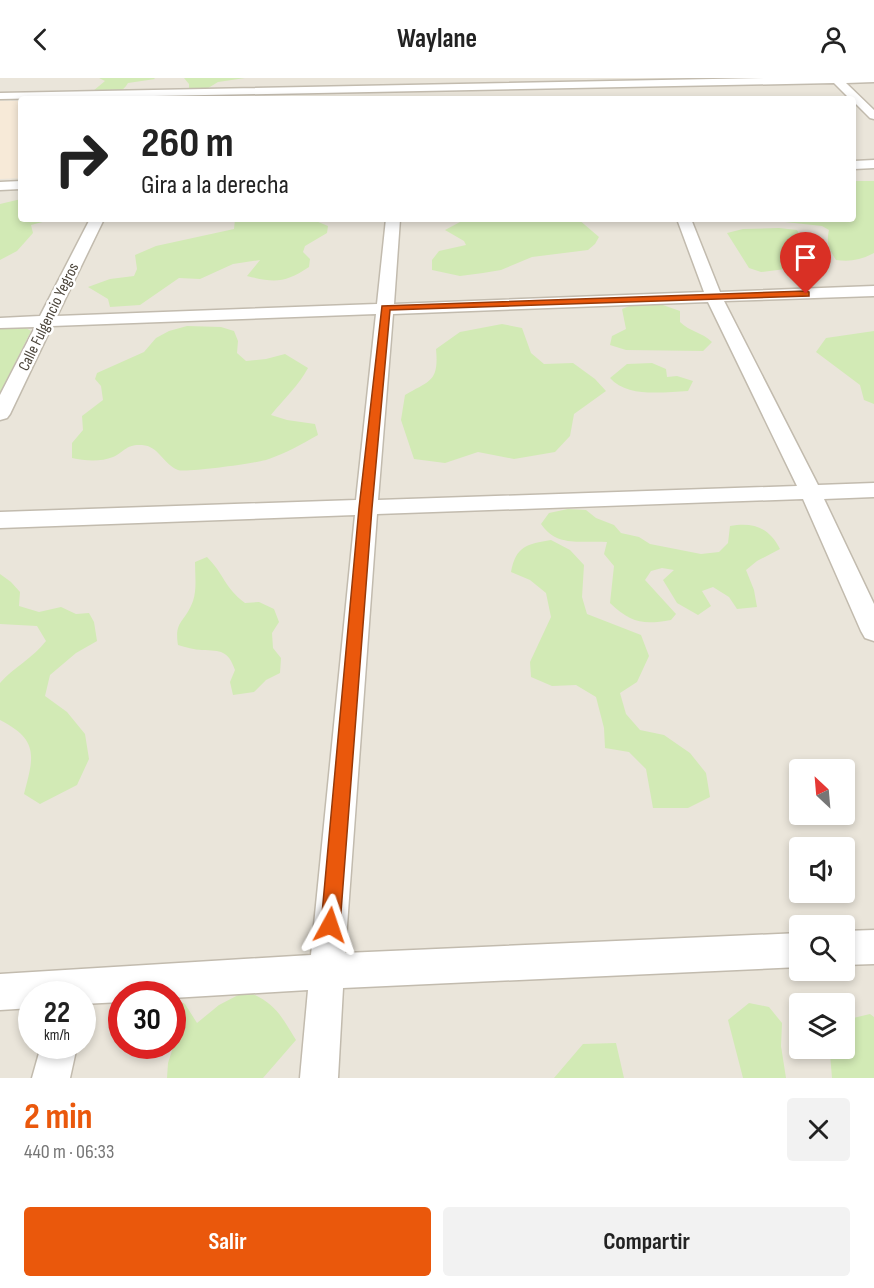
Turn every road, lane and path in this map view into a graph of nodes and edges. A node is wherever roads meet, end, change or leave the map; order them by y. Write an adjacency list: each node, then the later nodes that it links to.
1 (167, 78): 7 (street)
2 (837, 79): 3 (street); 4 (street); 8 (street)
3 (874, 80)
4 (624, 85): 5 (street)
5 (402, 88): 7 (street)
6 (0, 96): 7 (street)
7 (158, 96)
8 (854, 96)
9 (856, 98): 10 (street)
10 (874, 116)
11 (874, 164): 12 (street)
12 (856, 165)
13 (18, 185): 14 (street)
14 (0, 186)
15 (96, 222): 21 (street, Calle Fulgencio Yegros)
16 (393, 222): 20 (street)
17 (685, 222): 19 (street)
18 (874, 291): 19 (street)
19 (714, 297): 20 (street); 25 (street)
20 (386, 308): 21 (street); 26 (street)
21 (47, 322): 22 (street); 23 (street, Calle Fulgencio Yegros)
22 (0, 323)
23 (0, 414)
24 (874, 490): 25 (street)
25 (810, 491): 26 (street); 28 (street)
26 (366, 508): 27 (street); 32 (street)
27 (0, 520)
28 (874, 632)
29 (874, 947): 30 (street)
30 (855, 948)
31 (789, 950): 32 (street)
32 (326, 971): 33 (street); 38 (street)
33 (96, 988)
34 (0, 992): 35 (street)
35 (18, 992)
36 (55, 1059): 37 (street)
37 (51, 1078)
38 (319, 1078)

